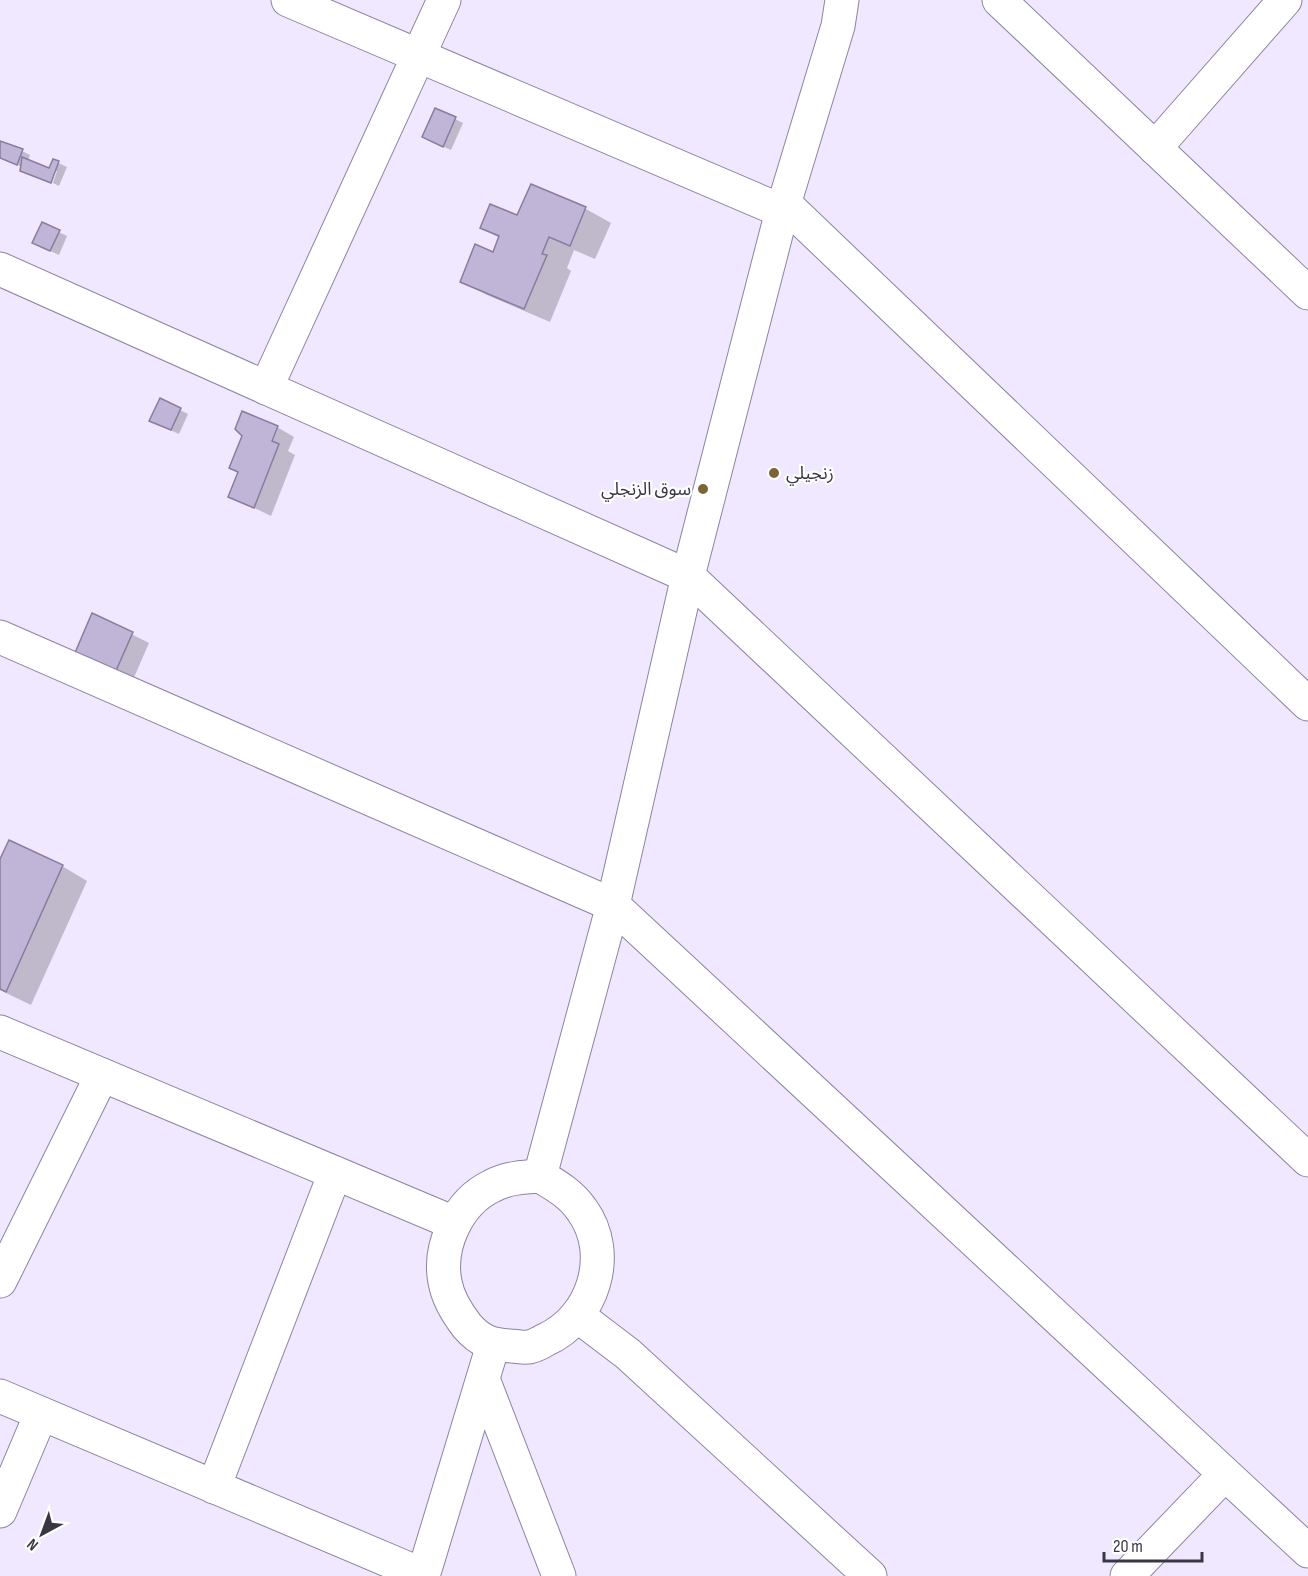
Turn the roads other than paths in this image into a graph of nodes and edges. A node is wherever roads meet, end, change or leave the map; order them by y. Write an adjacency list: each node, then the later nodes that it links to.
1 (288, 0): 6 (street)
2 (444, 0): 6 (street)
3 (842, 0): 8 (street)
4 (999, 0): 7 (street)
5 (1285, 0): 7 (street)
6 (419, 56): 8 (street); 11 (street)
7 (1155, 148): 10 (street)
8 (783, 208): 12 (street); 14 (street)
9 (0, 269): 11 (street)
10 (1308, 292)
11 (266, 388): 12 (street)
12 (688, 576): 15 (street); 18 (street)
13 (0, 638): 15 (street)
14 (1308, 704)
15 (613, 905): 20 (street); 28 (street)
16 (0, 1032): 17 (street)
17 (102, 1075): 19 (street); 22 (street)
18 (1308, 1160)
19 (335, 1173): 21 (street); 29 (street)
20 (540, 1176): 21 (street); 23 (street)
21 (454, 1223): 24 (street)
22 (0, 1281)
23 (578, 1316): 24 (street); 34 (street)
24 (493, 1345): 25 (street)
25 (483, 1379): 32 (street); 33 (street)
26 (0, 1396): 27 (street)
27 (41, 1414): 29 (street); 30 (street)
28 (1225, 1474): 31 (street); 35 (street)
29 (214, 1487): 32 (street)
30 (0, 1511)
31 (1308, 1551)
32 (423, 1576)
33 (560, 1576)
34 (870, 1576)
35 (1127, 1576)

